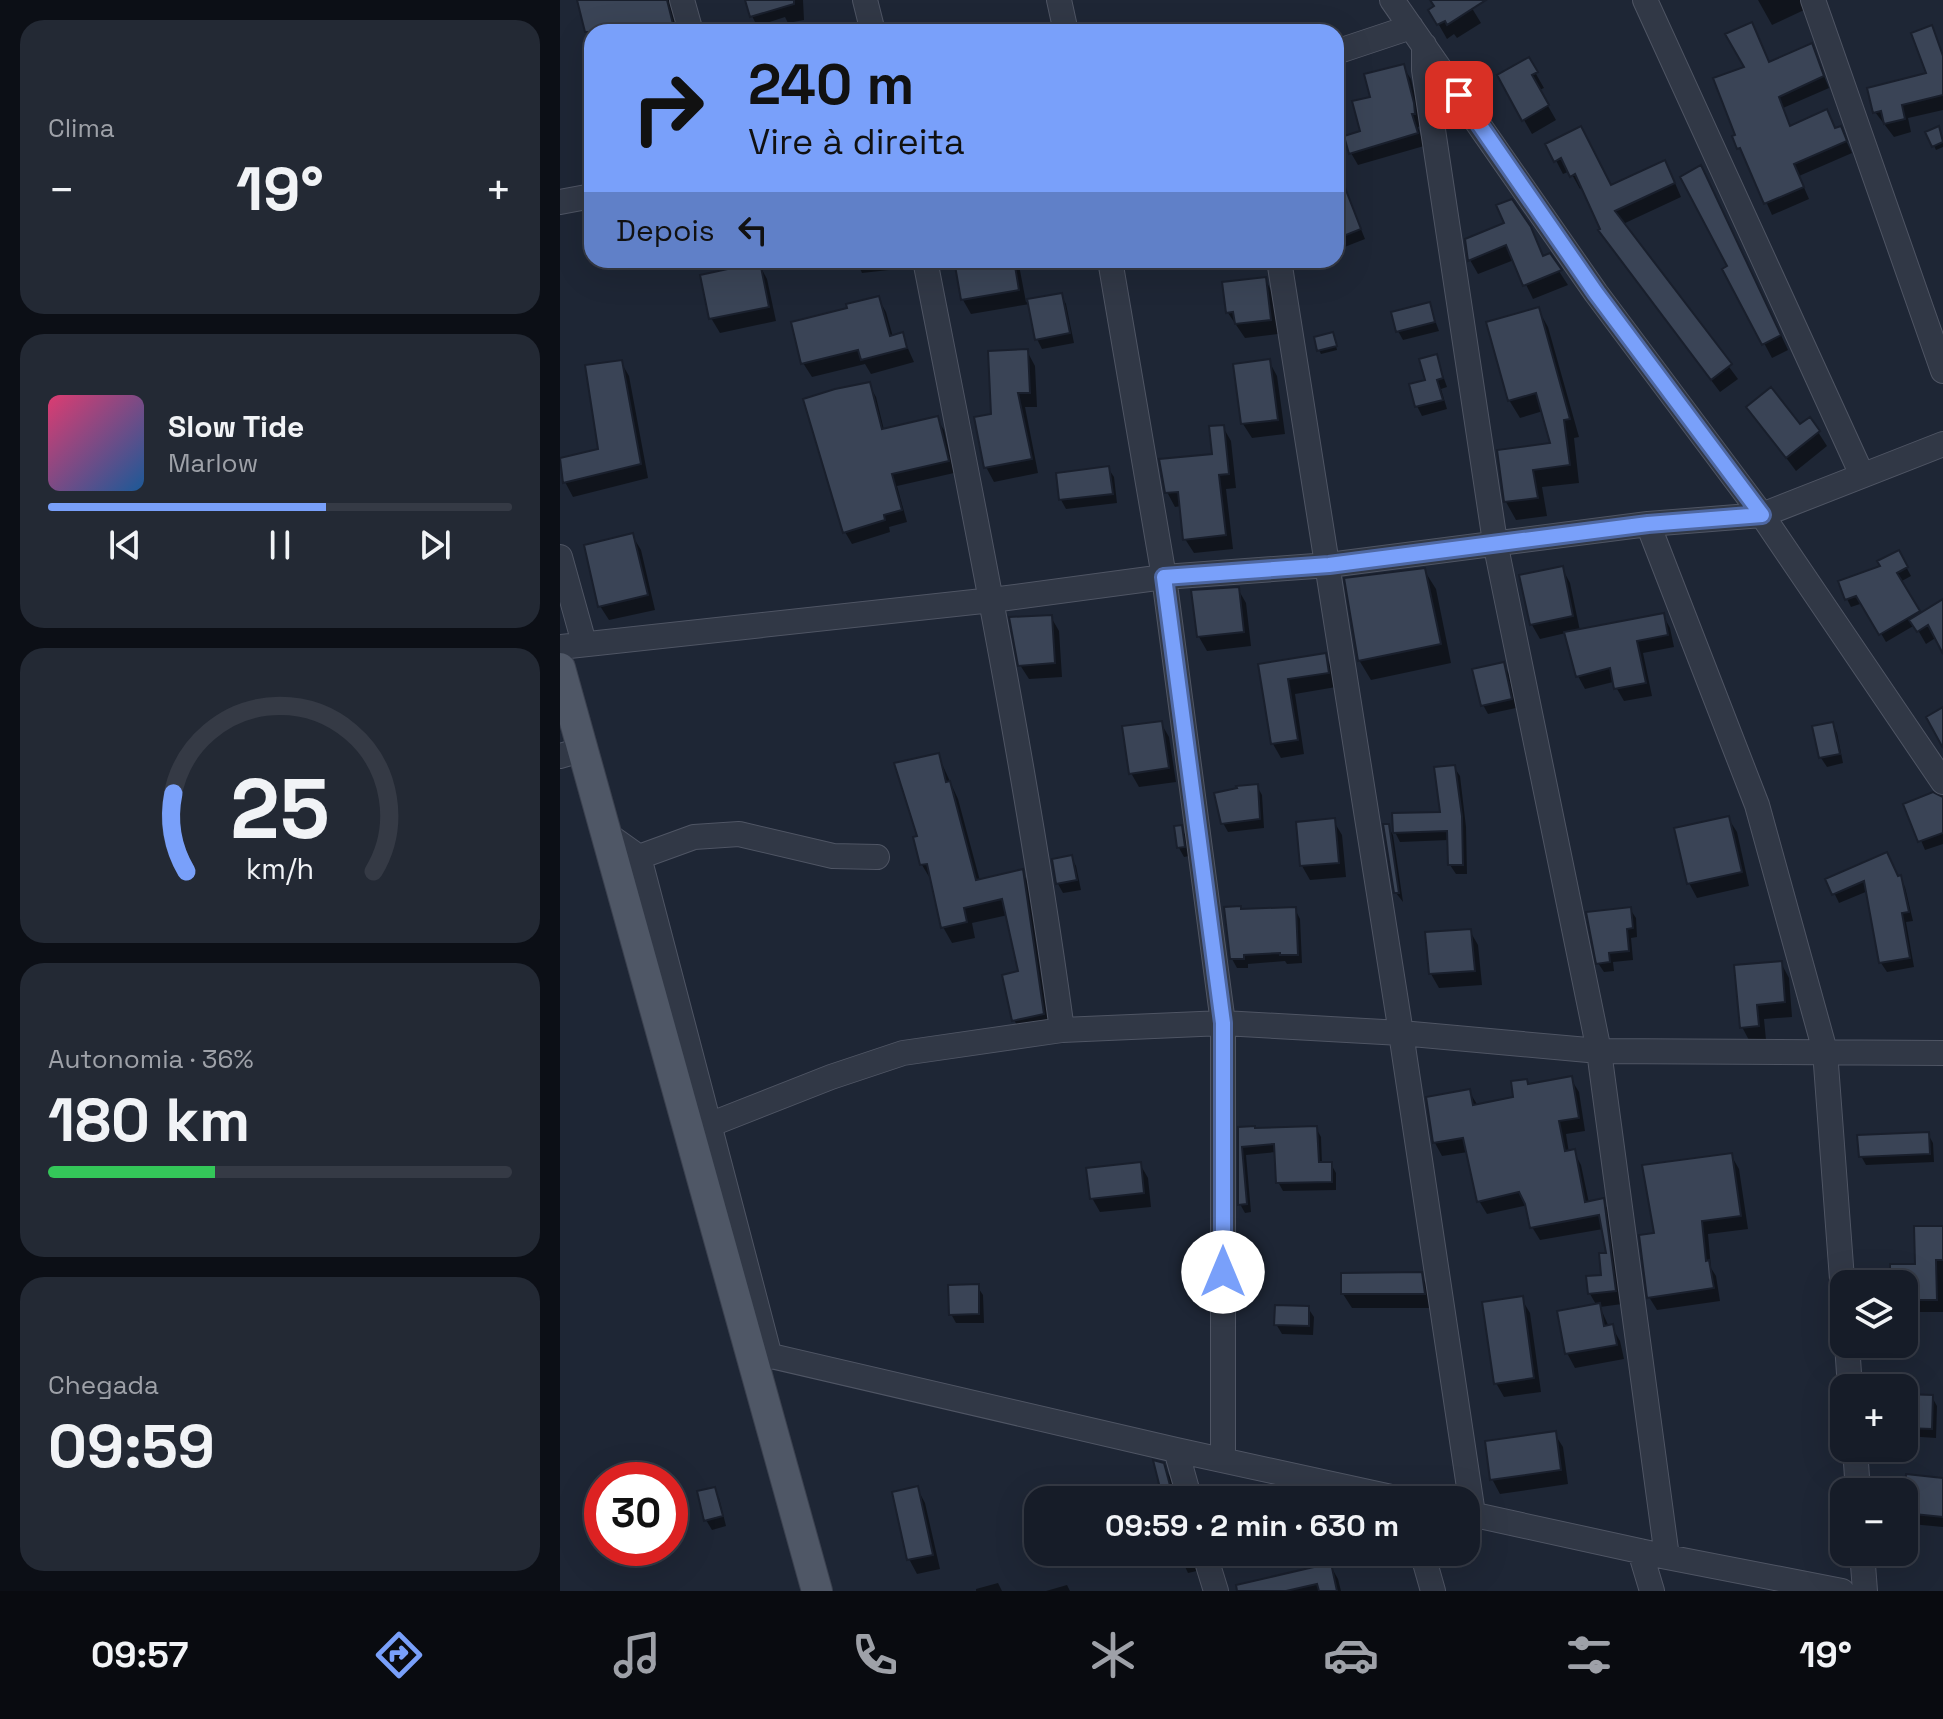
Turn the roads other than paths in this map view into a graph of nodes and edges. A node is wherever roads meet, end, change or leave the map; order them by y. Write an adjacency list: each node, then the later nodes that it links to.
1 (682, 0): 7 (street)
2 (865, 0): 8 (street)
3 (1059, 0): 9 (street)
4 (1392, 0): 10 (street)
5 (1645, 0): 19 (street)
6 (1813, 0): 17 (street)
7 (689, 24)
8 (871, 24)
9 (1064, 24)
10 (1418, 36): 11 (street); 20 (street); 22 (street)
11 (1344, 50)
12 (584, 198): 13 (street)
13 (560, 202)
14 (927, 268): 26 (street)
15 (1111, 268): 25 (street)
16 (1280, 268): 24 (street)
17 (1943, 371)
18 (1943, 444): 19 (street)
19 (1862, 475): 20 (street)
20 (1762, 515): 21 (street); 30 (street)
21 (1648, 524): 22 (street); 38 (street)
22 (1495, 542): 24 (street); 37 (street)
23 (560, 557): 27 (street)
24 (1329, 565): 25 (street); 36 (street)
25 (1164, 577): 26 (street); 34 (street)
26 (992, 600): 27 (street); 35 (street)
27 (572, 645)
28 (560, 668): 29 (main road)
29 (572, 753): 31 (main road)
30 (1943, 782)
31 (608, 835): 32 (street); 42 (main road)
32 (639, 857): 33 (street); 40 (street)
33 (877, 857)
34 (1223, 1023): 35 (street); 36 (street); 44 (street)
35 (1062, 1030): 40 (street)
36 (1401, 1033): 37 (street); 47 (street)
37 (1599, 1051): 38 (street); 50 (street)
38 (1825, 1051): 39 (street); 41 (street)
39 (1943, 1053)
40 (709, 1125): 42 (street)
41 (1841, 1270)
42 (760, 1354): 43 (street); 54 (main road)
43 (1176, 1450): 44 (street); 45 (street)
44 (1223, 1459): 46 (street)
45 (1186, 1486)
46 (1343, 1486)
47 (1466, 1486)
48 (1480, 1516): 49 (street)
49 (1640, 1551): 50 (street); 57 (street)
50 (1667, 1557): 58 (street)
51 (1208, 1566): 55 (street)
52 (1426, 1566): 56 (street)
53 (1863, 1566): 59 (street)
54 (817, 1591)
55 (1216, 1591)
56 (1433, 1591)
57 (1652, 1591)
58 (1842, 1591)
59 (1865, 1591)

